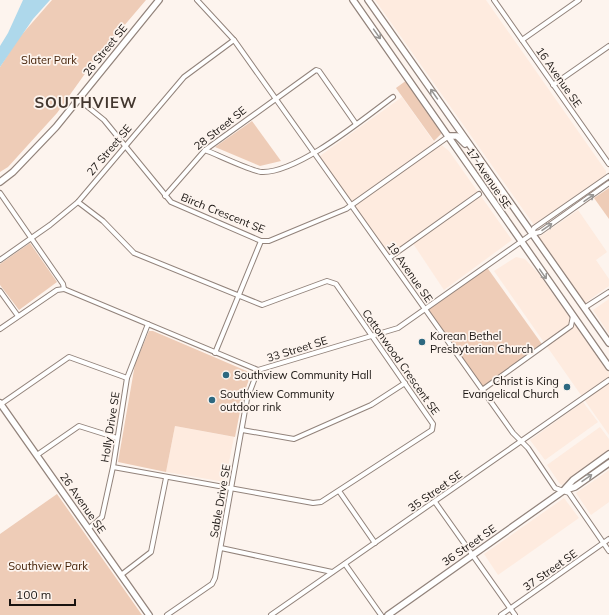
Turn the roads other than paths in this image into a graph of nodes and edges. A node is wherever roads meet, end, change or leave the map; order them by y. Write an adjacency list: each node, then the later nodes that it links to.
1 (159, 0): 12 (main road, 26 Street SE)
2 (197, 0): 7 (street, 19 Avenue SE)
3 (368, 0): 19 (main road, 17 Avenue SE, one-way to 3)
4 (494, 0): 8 (street, 16 Avenue SE)
5 (579, 0): 8 (street)
6 (355, 1): 15 (main road, 17 Avenue SE, one-way to 15)
7 (234, 40): 13 (street, 19 Avenue SE); 16 (street, 27 Street SE)
8 (522, 40): 10 (street, 16 Avenue SE)
9 (609, 46): 10 (street)
10 (554, 85): 20 (street, 16 Avenue SE)
11 (393, 97): 14 (street)
12 (78, 99): 16 (street, Birch Crescent SE); 22 (main road, 26 Street SE)
13 (275, 99): 14 (street, 28 Street SE); 17 (street, 28 Street SE); 18 (street, 19 Avenue SE)
14 (356, 124): 18 (street)
15 (449, 136): 19 (main road); 28 (street, Birch Crescent SE); 32 (main road, 17 Avenue SE)
16 (125, 145): 26 (street, Birch Crescent SE); 27 (street, 27 Street SE)
17 (205, 150): 18 (street); 26 (street, 28 Street SE)
18 (314, 154): 28 (street, 19 Avenue SE)
19 (482, 162): 29 (main road, 17 Avenue SE)
20 (609, 164)
21 (609, 176): 29 (street)
22 (0, 182)
23 (609, 183): 29 (street, one-way to 23)
24 (0, 194): 30 (street)
25 (479, 194): 33 (street)
26 (165, 196): 31 (street, Birch Crescent SE)
27 (78, 202): 30 (street, 27 Street SE); 38 (street, Cottonwood Crescent SE)
28 (351, 205): 31 (street, Birch Crescent SE); 33 (street, 19 Avenue SE)
29 (532, 234): 32 (street, 33 Street SE); 39 (main road, 17 Avenue SE)
30 (31, 237): 34 (street, 27 Street SE); 35 (street)
31 (261, 241): 38 (street)
32 (521, 242): 40 (street, 33 Street SE); 42 (main road, 17 Avenue SE, one-way to 42)
33 (389, 258): 40 (street, 19 Avenue SE)
34 (0, 260)
35 (64, 289): 41 (street); 43 (street, 33 Street SE)
36 (0, 291): 41 (street)
37 (609, 292): 39 (street)
38 (238, 296): 45 (street, Cottonwood Crescent SE); 47 (street)
39 (584, 308): 46 (main road, 17 Avenue SE)
40 (425, 310): 45 (street, 33 Street SE); 53 (street, 19 Avenue SE)
41 (18, 316): 44 (street)
42 (573, 316): 48 (main road, 17 Avenue SE); 53 (street)
43 (148, 324): 47 (street, 33 Street SE); 50 (street, Holly Drive SE)
44 (0, 328)
45 (372, 336): 49 (street, 33 Street SE); 52 (street, Cottonwood Crescent SE)
46 (609, 343)
47 (215, 353): 49 (street, 33 Street SE)
48 (609, 367)
49 (258, 370): 55 (street, Sable Drive SE)
50 (127, 378): 54 (street); 56 (street, Holly Drive SE)
51 (609, 380): 57 (street, 35 Street SE)
52 (405, 383): 55 (street); 64 (street, Cottonwood Crescent SE)
53 (482, 390): 57 (street, 19 Avenue SE)
54 (1, 403): 59 (main road, 26 Avenue SE)
55 (242, 430): 63 (street, Sable Drive SE)
56 (117, 438): 59 (street); 61 (street, Holly Drive SE)
57 (520, 442): 65 (street, 19 Avenue SE); 66 (street, 35 Street SE)
58 (609, 454): 65 (main road, 36 Street SE)
59 (37, 455): 67 (main road, 26 Avenue SE)
60 (609, 463): 65 (main road, 36 Street SE, one-way to 60)
61 (113, 466): 62 (street, Cottonwood Crescent SE); 67 (street, Holly Drive SE)
62 (166, 478): 63 (street, Cottonwood Crescent SE); 76 (street)
63 (231, 489): 64 (street, Cottonwood Crescent SE); 71 (street, Sable Drive SE)
64 (339, 491): 69 (street)
65 (563, 491): 70 (street, 19 Avenue SE); 73 (main road, 36 Street SE)
66 (435, 502): 69 (street, 35 Street SE); 73 (street)
67 (88, 529): 76 (main road, 26 Avenue SE)
68 (609, 539): 70 (street, 37 Street SE)
69 (375, 543): 74 (street, 35 Street SE)
70 (604, 543): 72 (street, 19 Avenue SE); 77 (street, 37 Street SE)
71 (221, 548): 75 (street); 79 (street, Sable Drive SE)
72 (609, 551)
73 (472, 555): 77 (street); 82 (main road, 36 Street SE)
74 (345, 564): 75 (street, 35 Street SE); 81 (street)
75 (332, 572): 80 (street, 35 Street SE)
76 (121, 575): 78 (main road, 26 Avenue SE)
77 (510, 608): 83 (street, 37 Street SE); 84 (street)
78 (149, 615)
79 (168, 615)
80 (270, 615)
81 (381, 615)
82 (388, 615)
83 (501, 615)
84 (515, 615)

